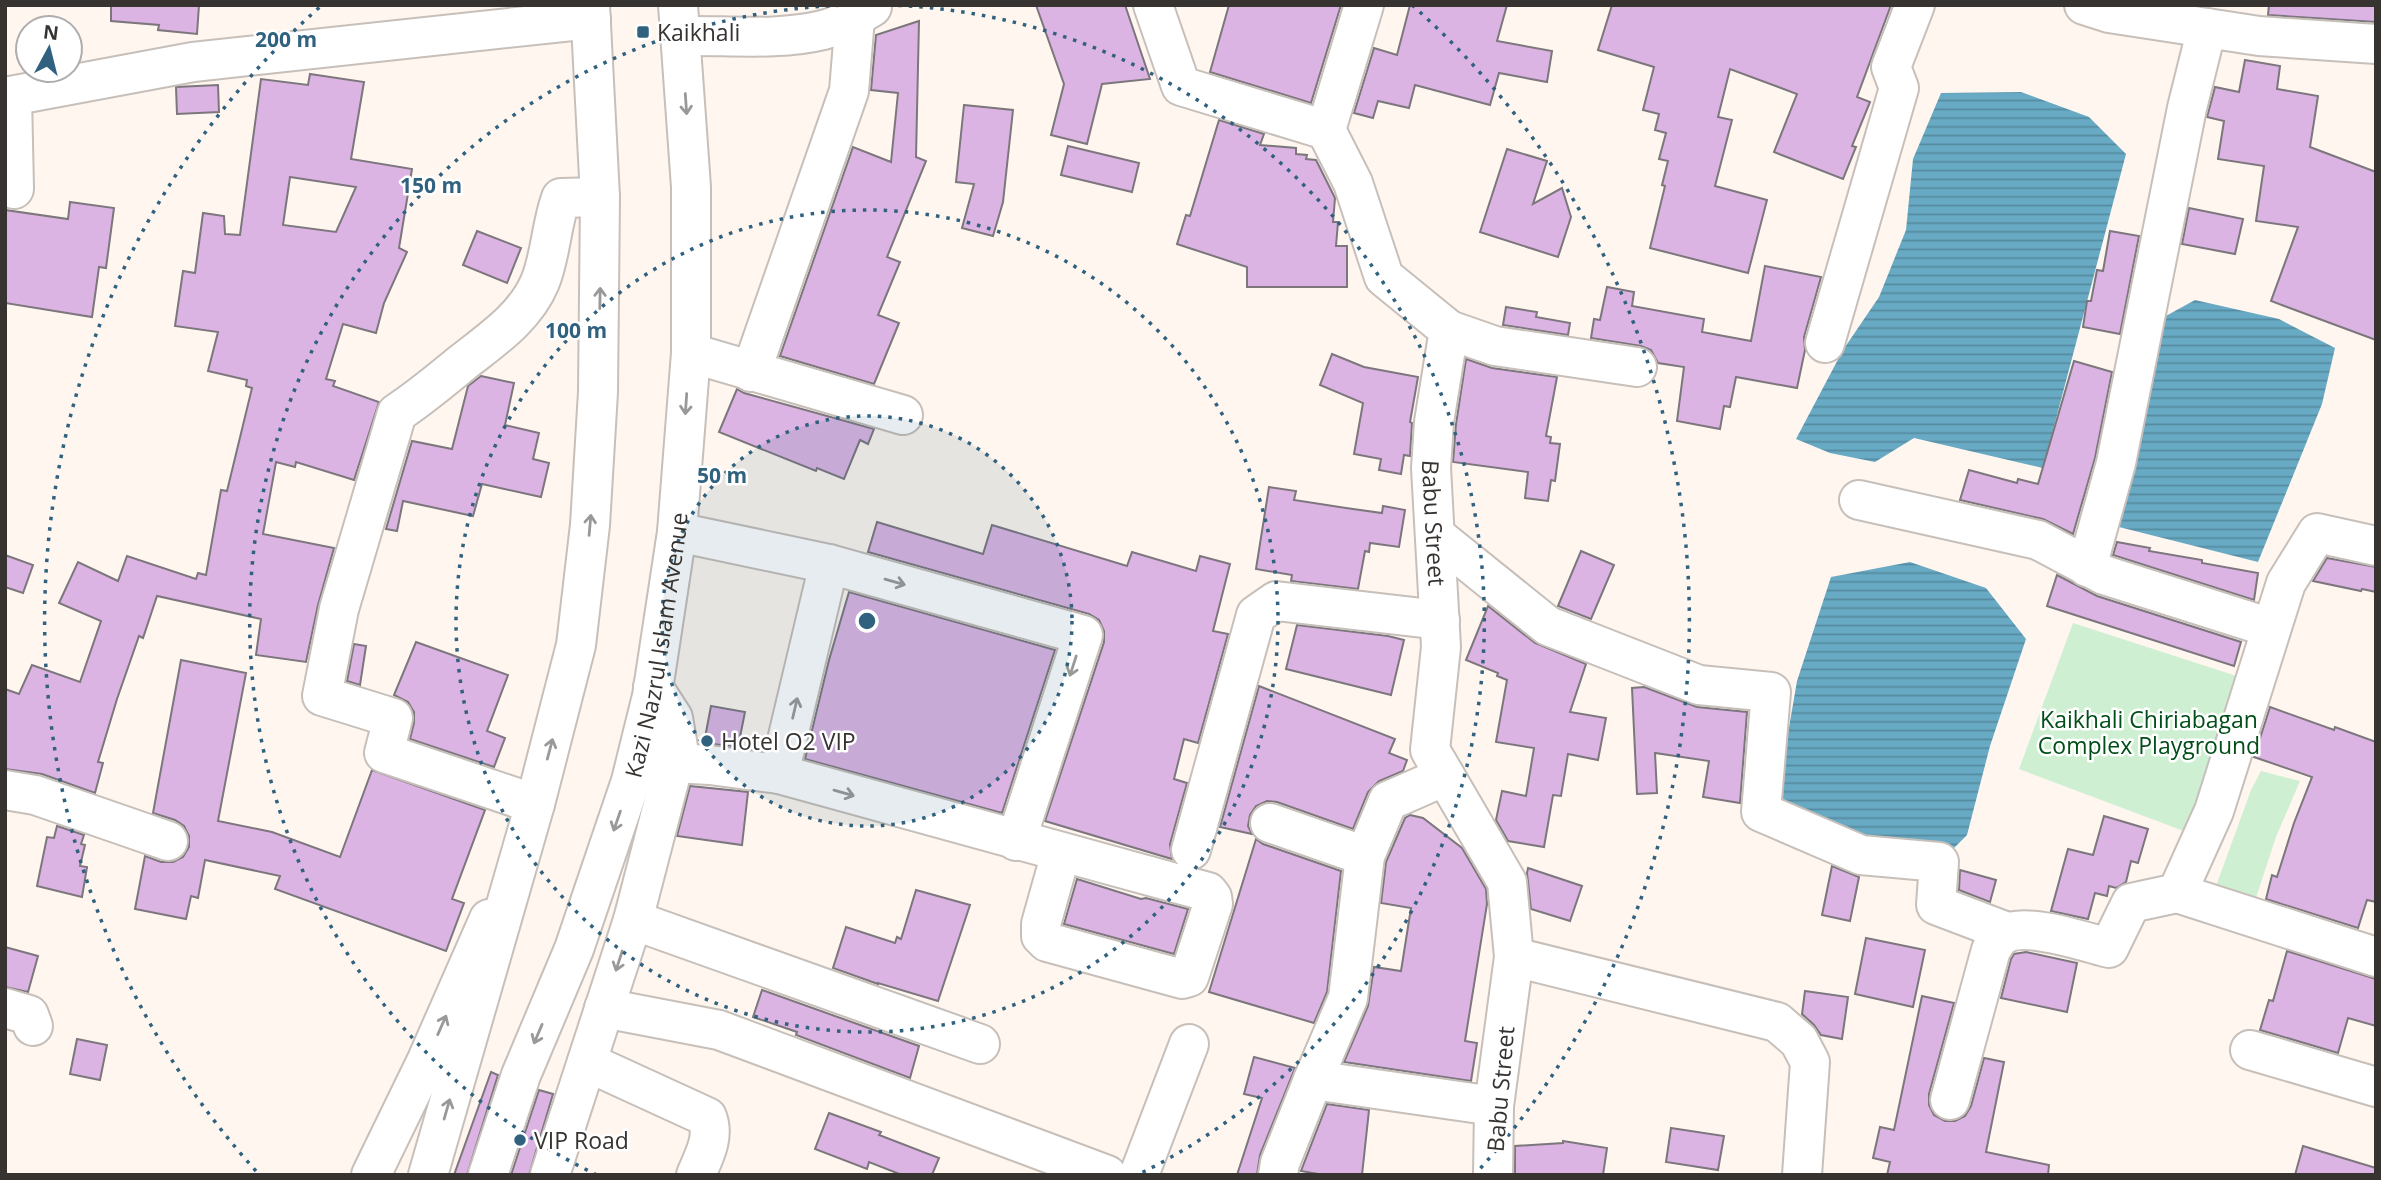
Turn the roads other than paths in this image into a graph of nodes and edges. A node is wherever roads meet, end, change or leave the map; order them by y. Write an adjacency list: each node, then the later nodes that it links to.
1 (1153, 5): 11 (street)
2 (1364, 5): 11 (street)
3 (1915, 5): 15 (street)
4 (2093, 7): 8 (street)
5 (590, 12): 10 (street); 13 (street)
6 (843, 15): 7 (street); 18 (street)
7 (679, 20): 16 (street, Kazi Nazrul Islam Avenue, one-way to 16)
8 (2197, 20): 9 (street); 25 (street)
9 (2376, 44)
10 (9, 97): 12 (street)
11 (1326, 130): 14 (street)
12 (14, 189)
13 (600, 197): 33 (street, one-way to 13); 33 (street)
14 (1449, 330): 17 (street); 22 (street, Babu Street)
15 (1825, 343)
16 (691, 353): 18 (street); 21 (street, Kazi Nazrul Islam Avenue, one-way to 21)
17 (1637, 368)
18 (751, 372): 19 (street)
19 (903, 415)
20 (1859, 500): 25 (street)
21 (677, 532): 24 (street); 28 (street, Kazi Nazrul Islam Avenue)
22 (1435, 535): 26 (street, Babu Street); 42 (street)
23 (2376, 546): 27 (street)
24 (829, 564): 30 (street, one-way to 24); 36 (street, one-way to 36)
25 (2087, 567): 27 (street)
26 (1440, 620): 31 (street, Babu Street); 37 (street)
27 (2271, 628): 40 (street)
28 (653, 687): 29 (street); 56 (street, Kazi Nazrul Islam Avenue, one-way to 56)
29 (674, 763): 30 (street); 41 (street)
30 (779, 774): 36 (street, one-way to 36)
31 (1445, 776): 39 (street); 43 (street, Babu Street)
32 (5, 790): 35 (street)
33 (531, 820): 54 (street, one-way to 33); 55 (street, one-way to 33)
34 (1270, 823): 39 (street)
35 (168, 841)
36 (1016, 841): 38 (street)
37 (1191, 850)
38 (1061, 853): 38 (street)
39 (1365, 856): 50 (street)
40 (2177, 893): 42 (street); 44 (street)
41 (633, 920): 45 (street, one-way to 45); 46 (street)
42 (2007, 932): 52 (street)
43 (1514, 957): 53 (street, Babu Street); 63 (street)
44 (2376, 957)
45 (604, 1008): 49 (street); 59 (street)
46 (981, 1044)
47 (1189, 1044): 60 (street)
48 (2250, 1051): 51 (street)
49 (587, 1062): 57 (street); 58 (street)
50 (1313, 1080): 53 (street); 61 (street)
51 (2376, 1087)
52 (1950, 1100)
53 (1494, 1106): 62 (street, Babu Street)
54 (371, 1175)
55 (428, 1175)
56 (488, 1175)
57 (550, 1175)
58 (696, 1175)
59 (1107, 1175)
60 (1139, 1175)
61 (1278, 1175)
62 (1493, 1175)
63 (1802, 1175)

